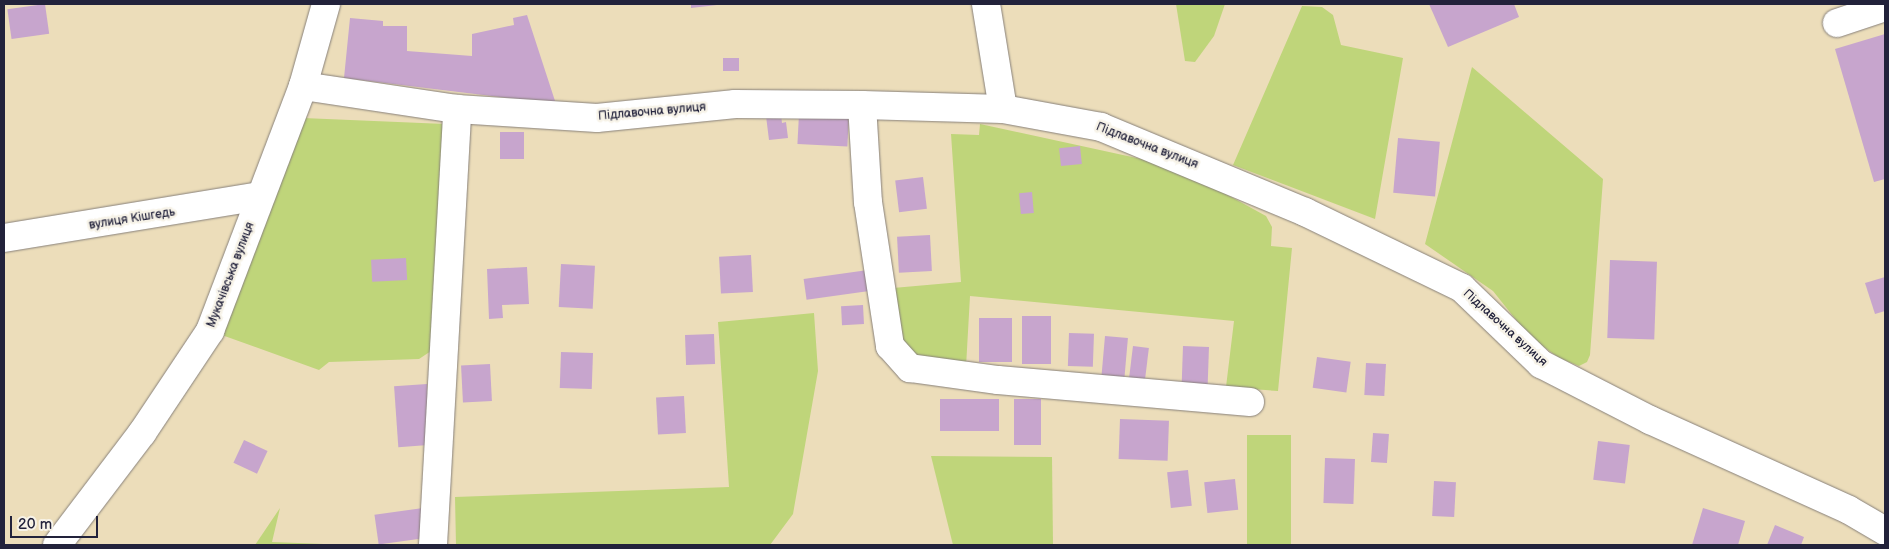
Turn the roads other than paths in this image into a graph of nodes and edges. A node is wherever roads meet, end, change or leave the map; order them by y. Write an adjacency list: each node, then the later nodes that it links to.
1 (326, 4): 5 (street, Мукачівська вулиця)
2 (986, 4): 8 (street)
3 (1885, 8): 4 (street)
4 (1837, 23)
5 (303, 86): 7 (street, Підлавочна вулиця); 9 (street, Мукачівська вулиця)
6 (862, 105): 7 (street, Підлавочна вулиця); 8 (street, Підлавочна вулиця); 11 (street)
7 (457, 108): 14 (street)
8 (1003, 109): 12 (street, Підлавочна вулиця)
9 (260, 196): 10 (street, вулиця Кішгедь); 13 (street, Мукачівська вулиця)
10 (4, 238)
11 (1250, 402)
12 (1884, 527)
13 (58, 545)
14 (433, 545)

